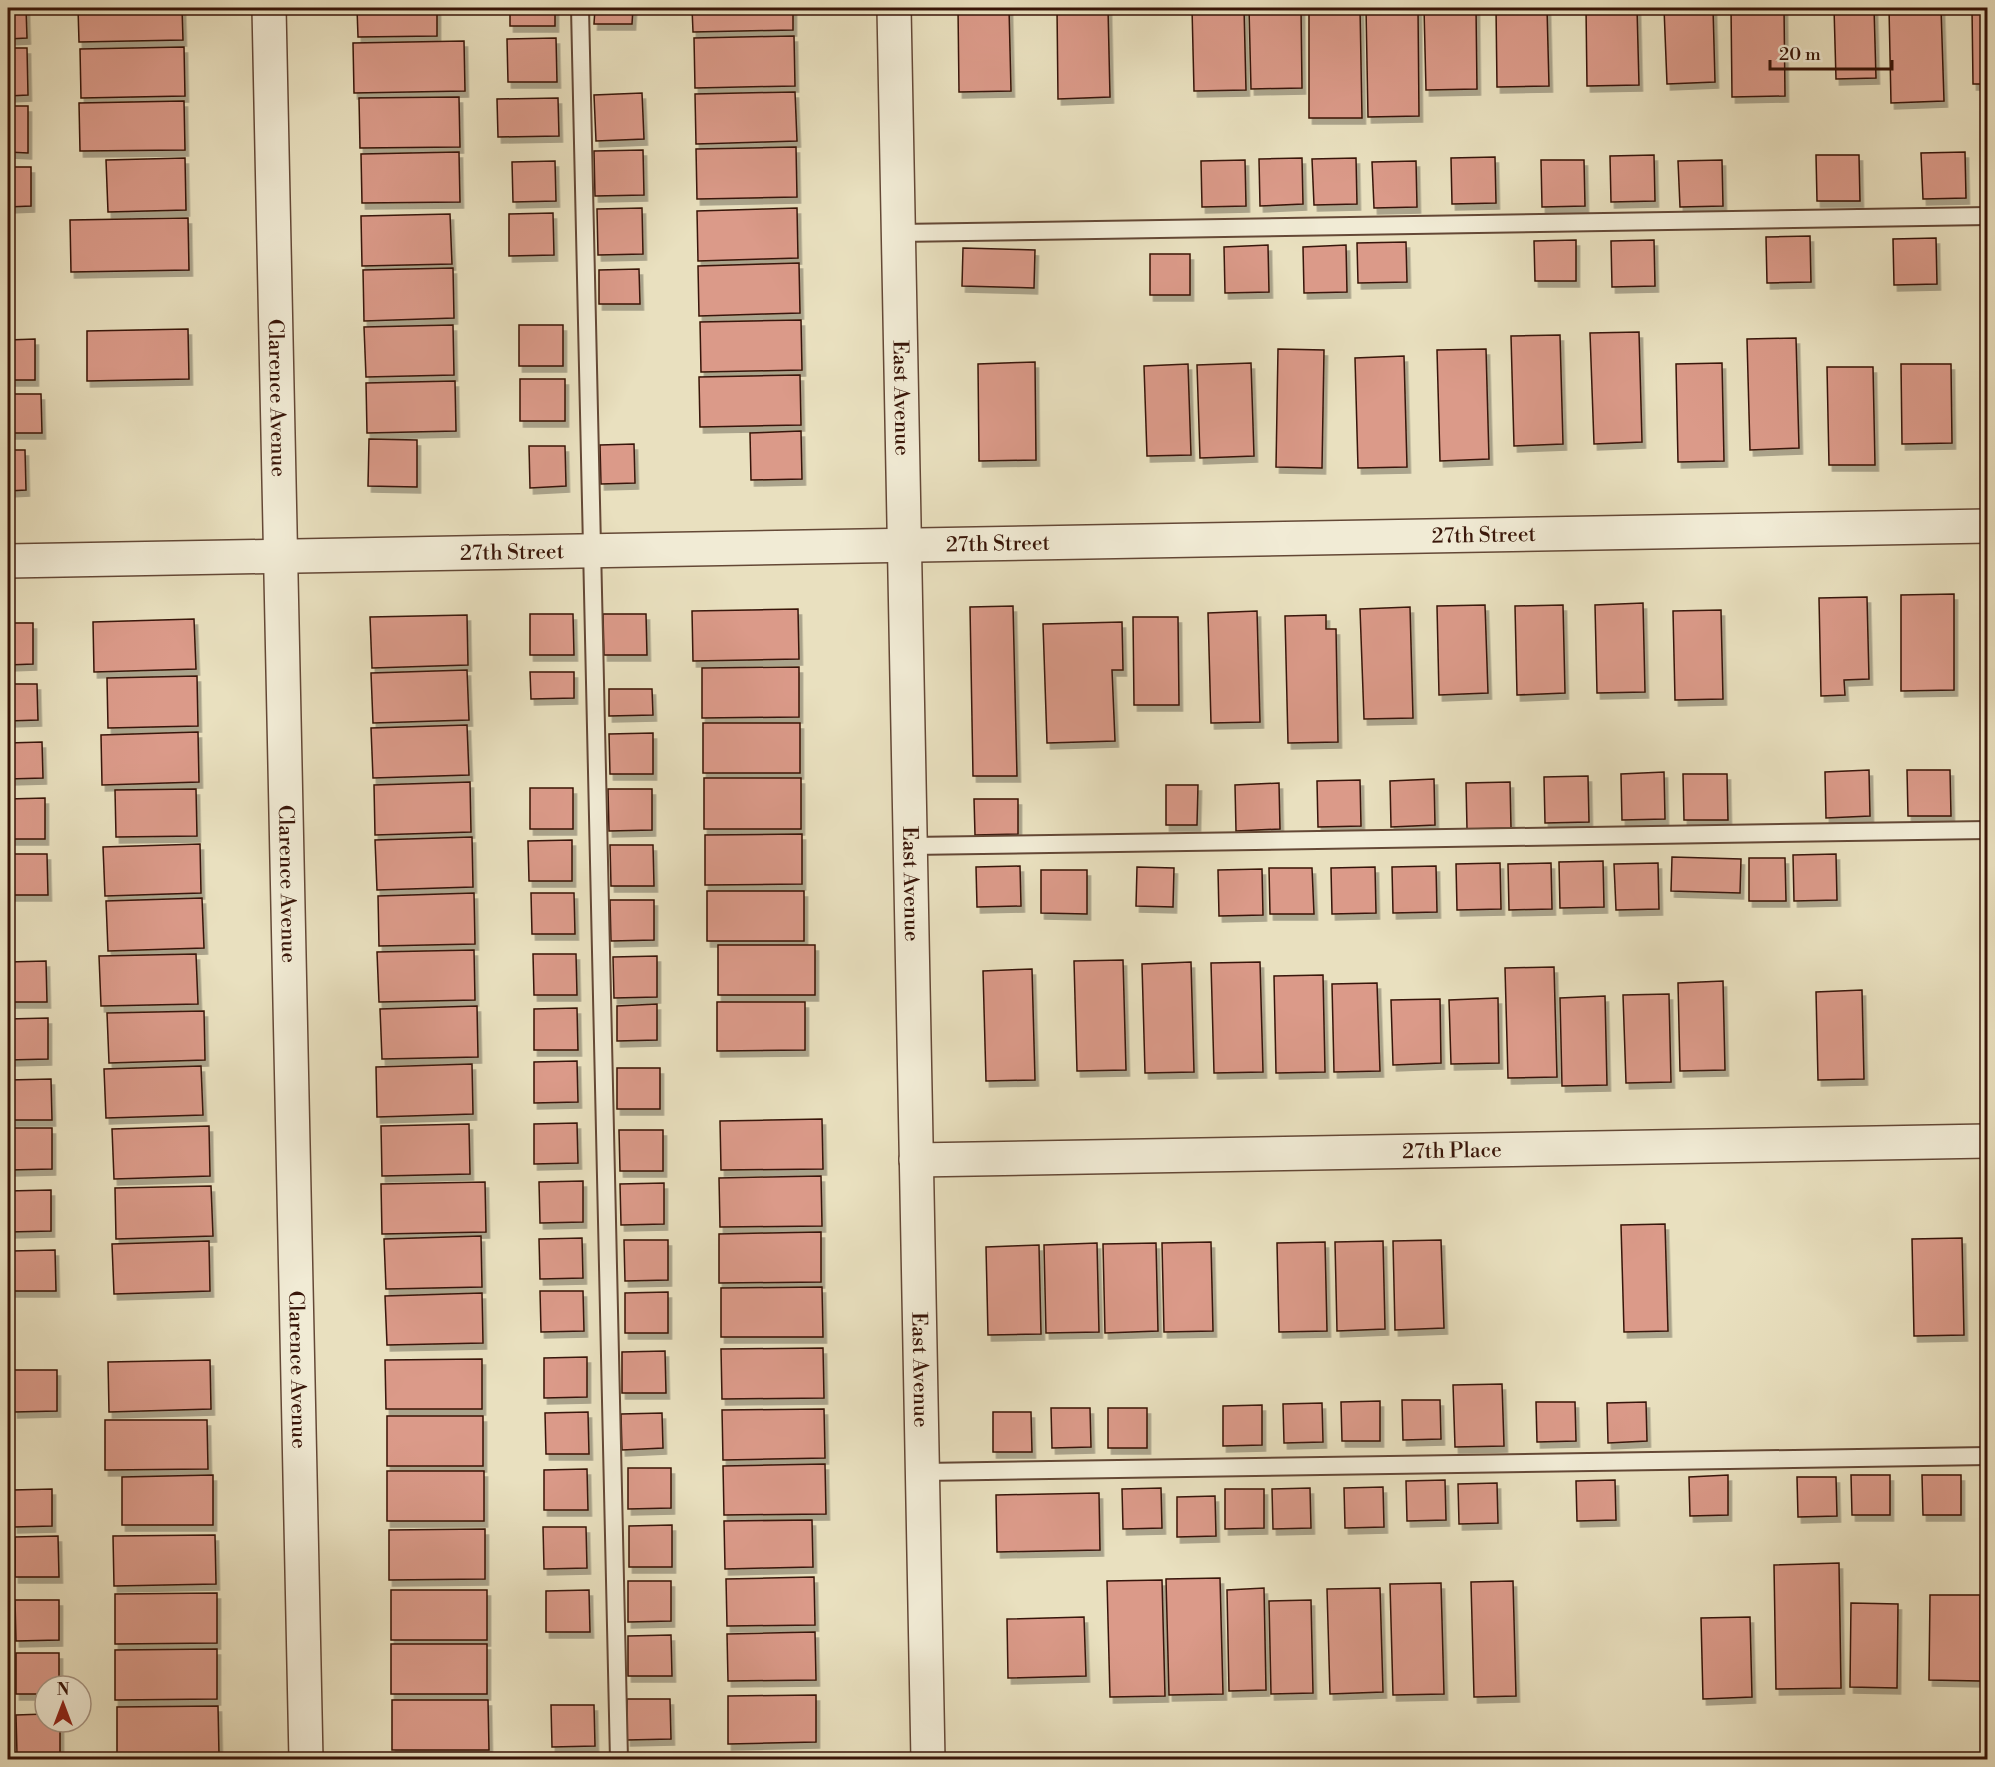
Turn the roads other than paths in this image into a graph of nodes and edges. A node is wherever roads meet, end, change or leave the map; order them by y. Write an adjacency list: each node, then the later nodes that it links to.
1 (269, 8): 9 (street, Clarence Avenue)
2 (580, 8): 8 (lane)
3 (894, 8): 5 (street, East Avenue)
4 (1988, 216): 5 (lane)
5 (898, 232): 7 (street, East Avenue)
6 (1988, 526): 7 (street, 27th Street)
7 (904, 544): 8 (street, 27th Street); 12 (street, East Avenue)
8 (591, 550): 9 (street, 27th Street); 18 (lane)
9 (281, 557): 10 (street, 27th Street); 17 (street, Clarence Avenue)
10 (8, 561)
11 (1988, 830): 12 (lane)
12 (910, 846): 14 (street, East Avenue)
13 (1988, 1141): 14 (street, 27th Place)
14 (916, 1160): 16 (street, East Avenue)
15 (1988, 1456): 16 (lane)
16 (923, 1472): 19 (street, East Avenue)
17 (306, 1760)
18 (620, 1760)
19 (928, 1760)

